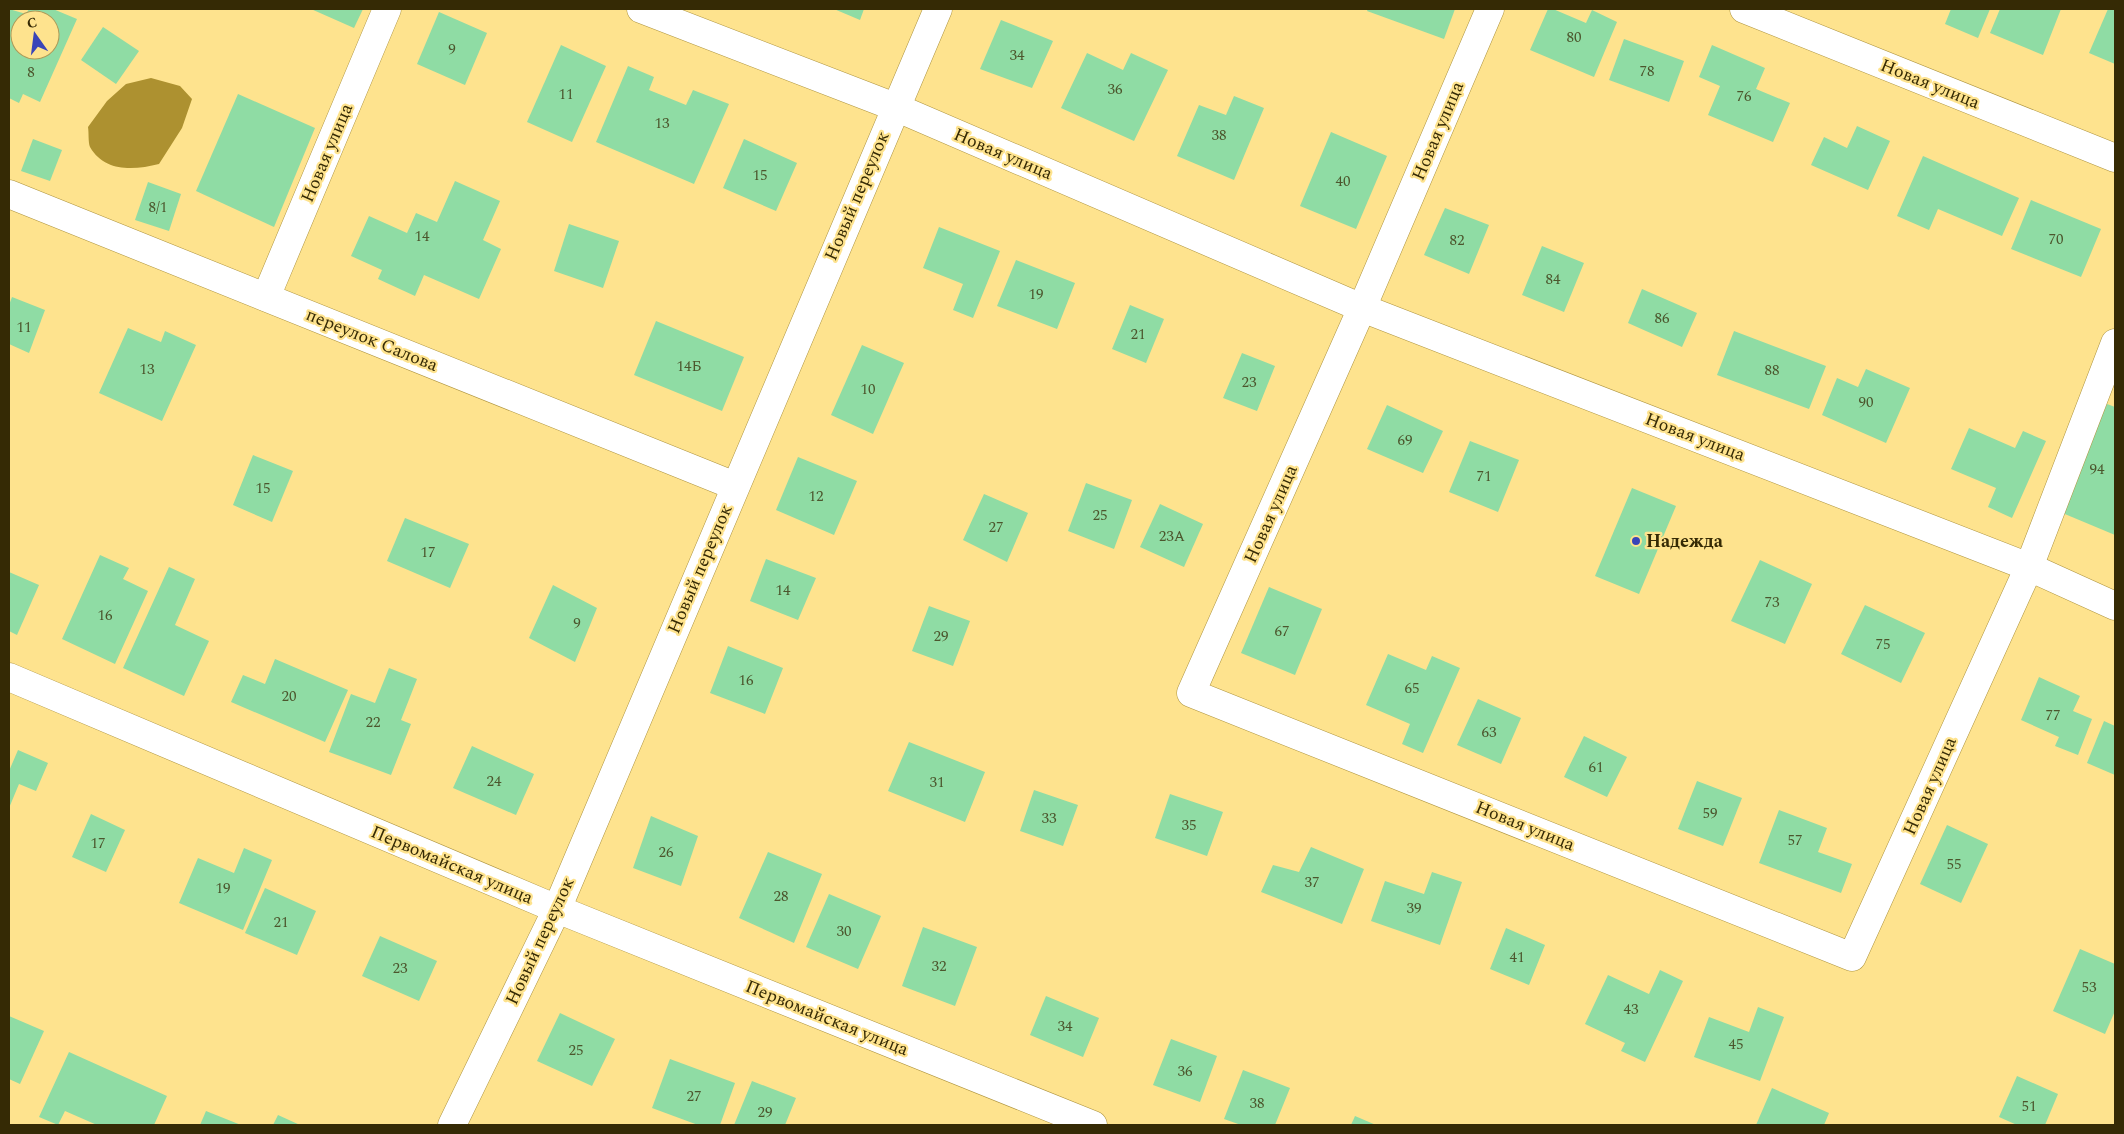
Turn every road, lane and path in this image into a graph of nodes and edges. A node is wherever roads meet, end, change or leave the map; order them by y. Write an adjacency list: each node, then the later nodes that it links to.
1 (387, 9): 9 (street, Новая улица)
2 (641, 9): 6 (street, Новая улица)
3 (938, 9): 6 (street, Новый переулок)
4 (1490, 9): 10 (street, Новая улица)
5 (1744, 9): 7 (street, Новая улица)
6 (895, 107): 10 (street, Новая улица); 12 (street, Новый переулок)
7 (2115, 158)
8 (9, 194): 9 (street, переулок Салова)
9 (266, 297): 12 (street, переулок Салова)
10 (1362, 308): 13 (street, Новая улица); 13 (street, Новая улица)
11 (2115, 343): 13 (street, Новая улица)
12 (735, 486): 16 (street, Новый переулок)
13 (2029, 567): 14 (street, Новая улица)
14 (2115, 606)
15 (9, 677): 16 (street, Первомайская улица)
16 (557, 909): 17 (street, Новый переулок); 18 (street, Первомайская улица)
17 (452, 1125)
18 (1093, 1125)

